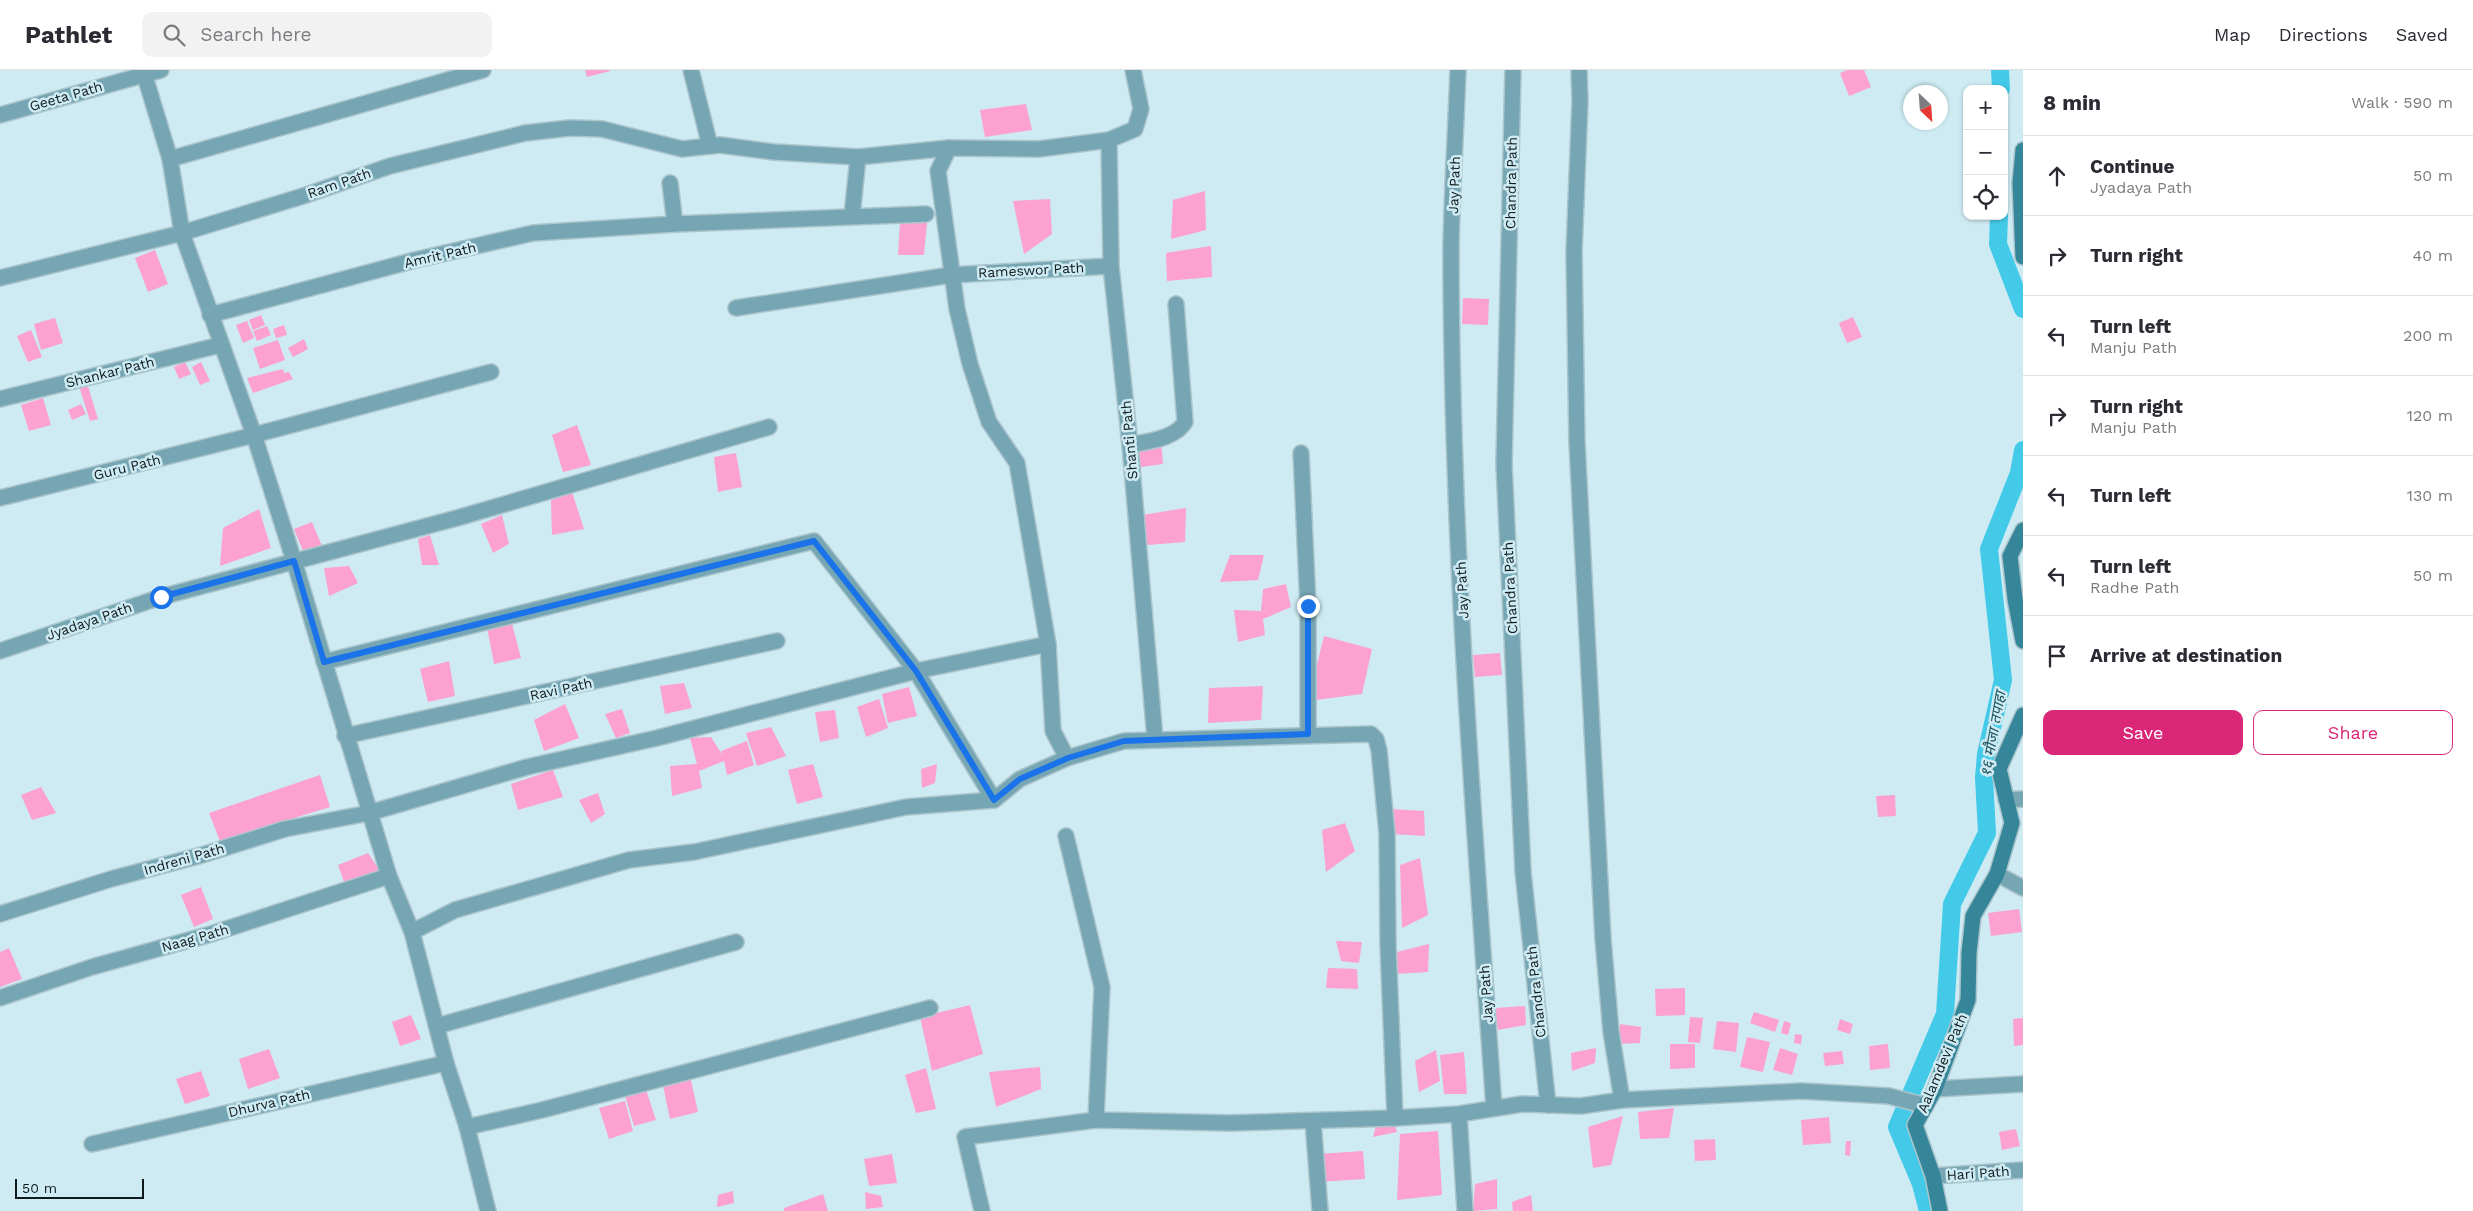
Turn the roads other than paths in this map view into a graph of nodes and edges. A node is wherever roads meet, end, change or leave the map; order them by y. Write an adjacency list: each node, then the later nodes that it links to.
1 (160, 70): 8 (street, Geeta Path)
2 (483, 70): 15 (street)
3 (691, 70): 11 (street)
4 (1133, 70): 10 (street)
5 (1458, 70): 71 (street, Jay Path)
6 (1513, 70): 69 (street, Chandra Path)
7 (1579, 70): 68 (street)
8 (144, 72): 9 (street, Geeta Path); 15 (street)
9 (0, 115)
10 (1109, 140): 12 (street); 23 (street, Shanti Path)
11 (710, 146): 14 (street); 21 (street, Ram Path)
12 (949, 148): 14 (street); 24 (street)
13 (2023, 150): 18 (street)
14 (858, 157): 19 (street)
15 (170, 159): 21 (street)
16 (670, 183): 20 (street)
17 (926, 214): 19 (street, Amrit Path)
18 (2022, 214): 22 (street)
19 (852, 216): 20 (street, Amrit Path)
20 (675, 224): 28 (street, Amrit Path)
21 (182, 233): 25 (street, Ram Path); 28 (street)
22 (2023, 257)
23 (1111, 266): 24 (street, Rameswor Path); 34 (street, Shanti Path)
24 (952, 275): 27 (street, Rameswor Path); 42 (street)
25 (0, 278)
26 (1176, 304): 34 (street)
27 (736, 308)
28 (210, 315): 29 (street)
29 (220, 345): 31 (street, Shankar Path); 33 (street)
30 (491, 372): 33 (street, Guru Path)
31 (0, 400)
32 (769, 427): 38 (street, Jyadaya Path)
33 (254, 435): 36 (street, Guru Path); 38 (street)
34 (1130, 445): 49 (street, Shanti Path)
35 (1301, 454): 47 (street)
36 (0, 498)
37 (2023, 530): 39 (street)
38 (294, 561): 43 (street, Jyadaya Path); 44 (street)
39 (2020, 612): 41 (street)
40 (777, 641): 48 (street, Ravi Path)
41 (2023, 641)
42 (1048, 644): 45 (street, Indreni Path); 50 (street)
43 (0, 652)
44 (324, 662): 45 (street); 48 (street)
45 (916, 671): 52 (street); 54 (street, Indreni Path)
46 (2023, 715): 53 (street, Aalamdevi Path)
47 (1308, 734): 49 (street); 73 (street)
48 (346, 736): 54 (street)
49 (1155, 738): 50 (street)
50 (1068, 758): 52 (street)
51 (2023, 799): 53 (street)
52 (994, 800): 60 (street)
53 (2006, 800): 56 (street, Aalamdevi Path)
54 (369, 813): 57 (street); 59 (street, Indreni Path)
55 (1066, 836): 74 (street)
56 (1997, 874): 58 (street); 67 (street, Aalamdevi Path)
57 (389, 876): 60 (street); 62 (street, Naag Path)
58 (2023, 888)
59 (0, 914)
60 (412, 932): 64 (street)
61 (736, 942): 64 (street)
62 (0, 998)
63 (930, 1008): 76 (street)
64 (437, 1026): 65 (street)
65 (446, 1063): 76 (street); 77 (street, Dhurva Path)
66 (2023, 1084): 67 (street)
67 (1935, 1089): 70 (street, Aalamdevi Path)
68 (1622, 1100): 69 (street); 70 (street)
69 (1548, 1105): 71 (street)
70 (1926, 1106): 79 (street, Aalamdevi Path)
71 (1494, 1108): 72 (street)
72 (1459, 1114): 73 (street); 83 (street)
73 (1395, 1118): 75 (street)
74 (1096, 1120): 75 (street); 81 (street)
75 (1313, 1121): 82 (street)
76 (467, 1127): 80 (street)
77 (92, 1144)
78 (2023, 1170): 79 (street, Hari Path)
79 (1932, 1176): 84 (street, Aalamdevi Path)
80 (488, 1211)
81 (982, 1211)
82 (1320, 1211)
83 (1465, 1211)
84 (1940, 1211)

